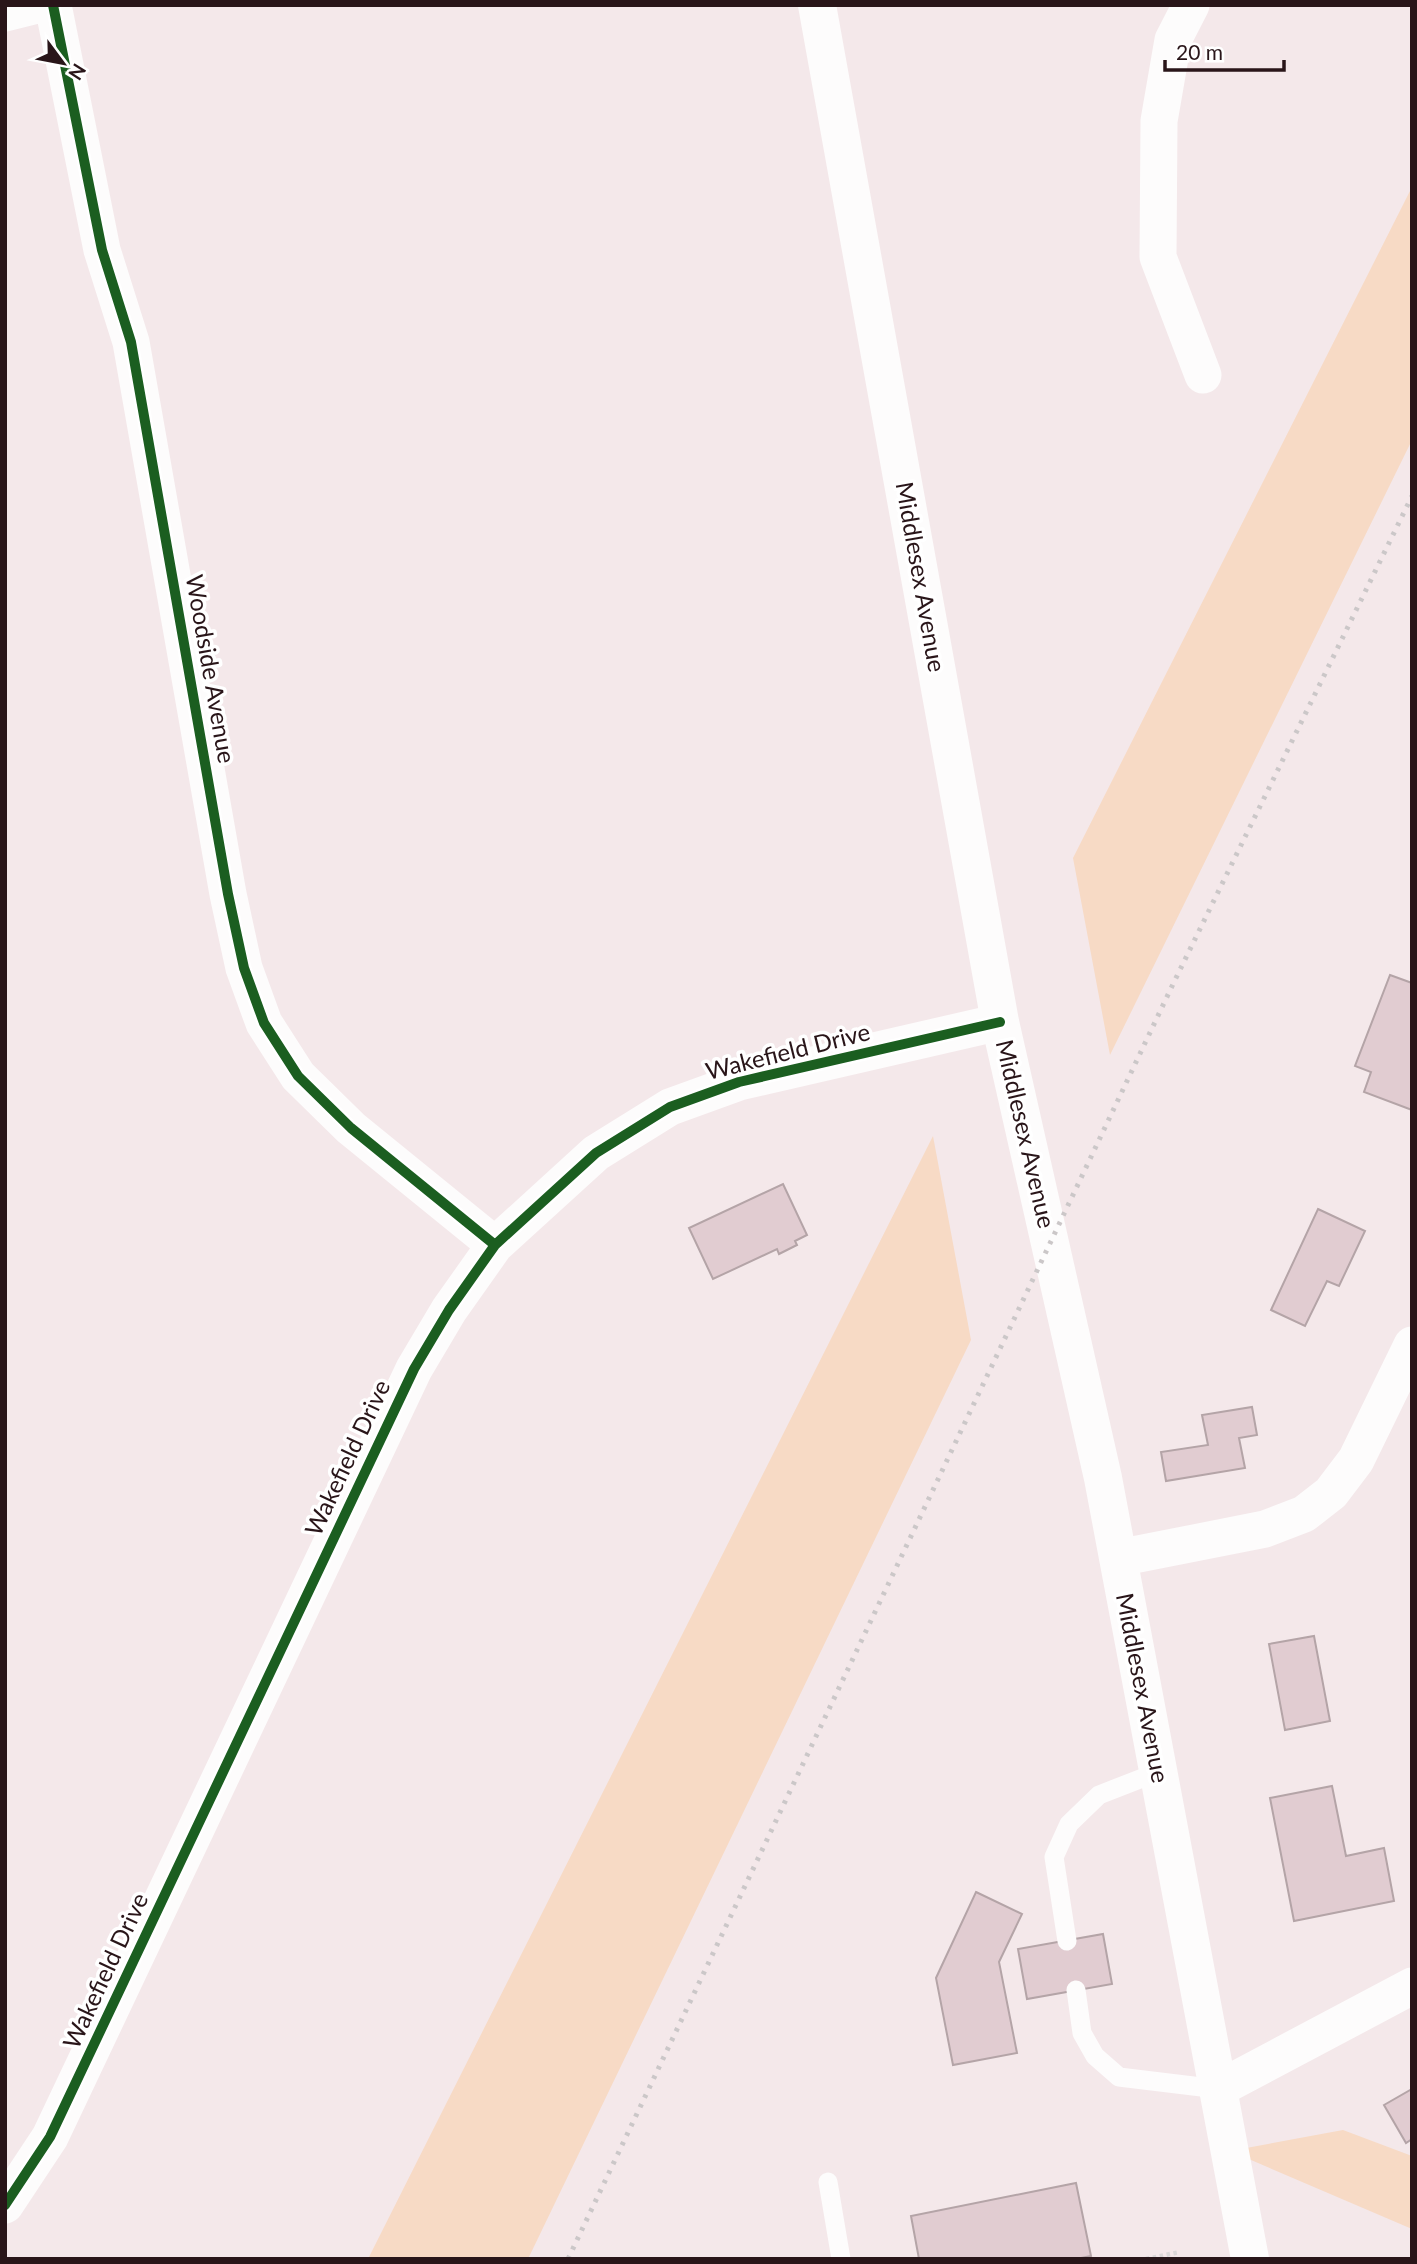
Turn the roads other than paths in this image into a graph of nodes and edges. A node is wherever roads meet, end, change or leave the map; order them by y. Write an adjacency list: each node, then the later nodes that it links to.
1 (37, 5): 5 (street)
2 (54, 5): 8 (street, Woodside Avenue)
3 (817, 5): 7 (main road, Middlesex Avenue)
4 (1191, 5): 6 (street)
5 (5, 13)
6 (1203, 375)
7 (1000, 1022): 8 (street, Wakefield Drive); 10 (main road, Middlesex Avenue)
8 (495, 1245): 17 (street, Wakefield Drive)
9 (1412, 1345): 10 (street)
10 (1118, 1558): 11 (main road, Middlesex Avenue)
11 (1158, 1772): 12 (lane); 15 (main road, Middlesex Avenue)
12 (1067, 1941)
13 (1412, 1986): 15 (street)
14 (1076, 1990): 15 (lane)
15 (1218, 2089): 19 (main road, Middlesex Avenue)
16 (828, 2182): 18 (lane)
17 (5, 2205)
18 (841, 2259)
19 (1250, 2259)

